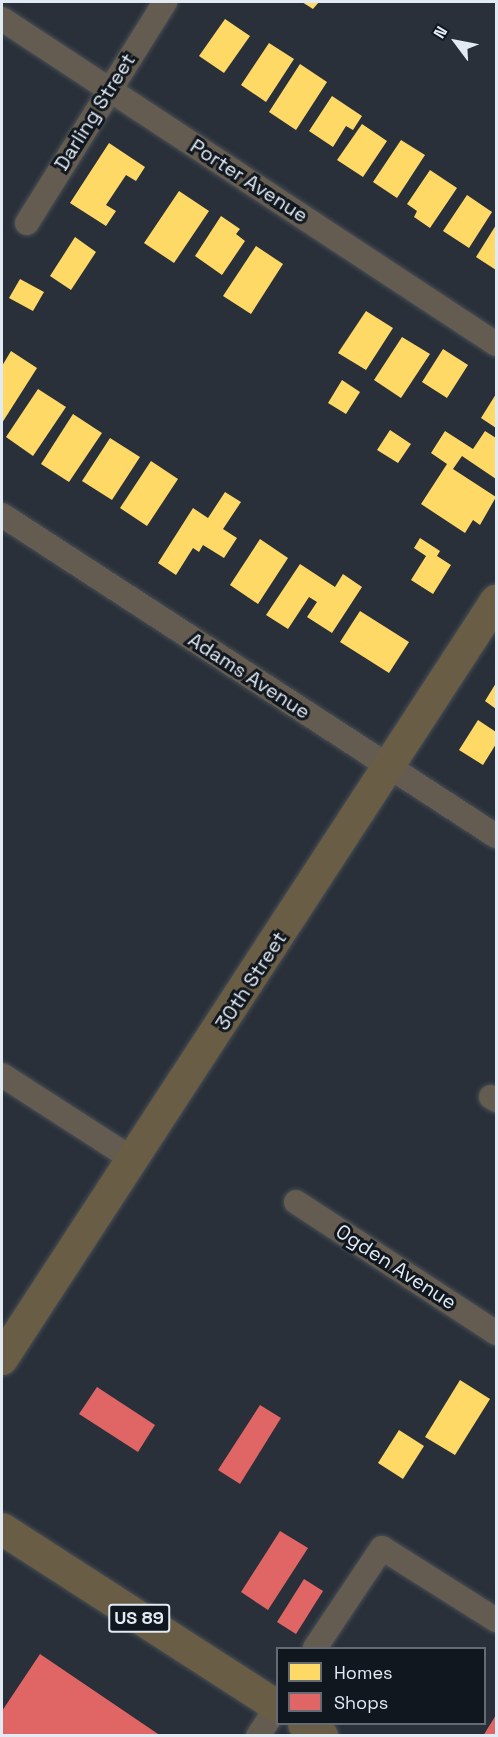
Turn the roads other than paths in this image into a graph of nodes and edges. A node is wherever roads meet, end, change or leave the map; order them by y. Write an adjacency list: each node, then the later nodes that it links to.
1 (165, 2): 3 (street, Darling Street)
2 (2, 19): 3 (street, Porter Avenue)
3 (108, 88): 4 (street, Darling Street); 5 (street, Porter Avenue)
4 (27, 223)
5 (496, 344)
6 (2, 516): 8 (street, Adams Avenue)
7 (496, 601): 8 (main road, 30th Street)
8 (390, 767): 9 (street, Adams Avenue); 11 (main road, 30th Street)
9 (496, 836)
10 (2, 1075): 11 (street)
11 (134, 1160): 14 (main road, 30th Street)
12 (296, 1202): 13 (street, Ogden Avenue)
13 (496, 1333)
14 (2, 1359)
15 (2, 1528): 18 (main road, US 89)
16 (496, 1620): 17 (street)
17 (316, 1647)
18 (276, 1705)
19 (276, 1708): 21 (street)
20 (306, 1725): 22 (main road)
21 (258, 1736)
22 (322, 1736)

